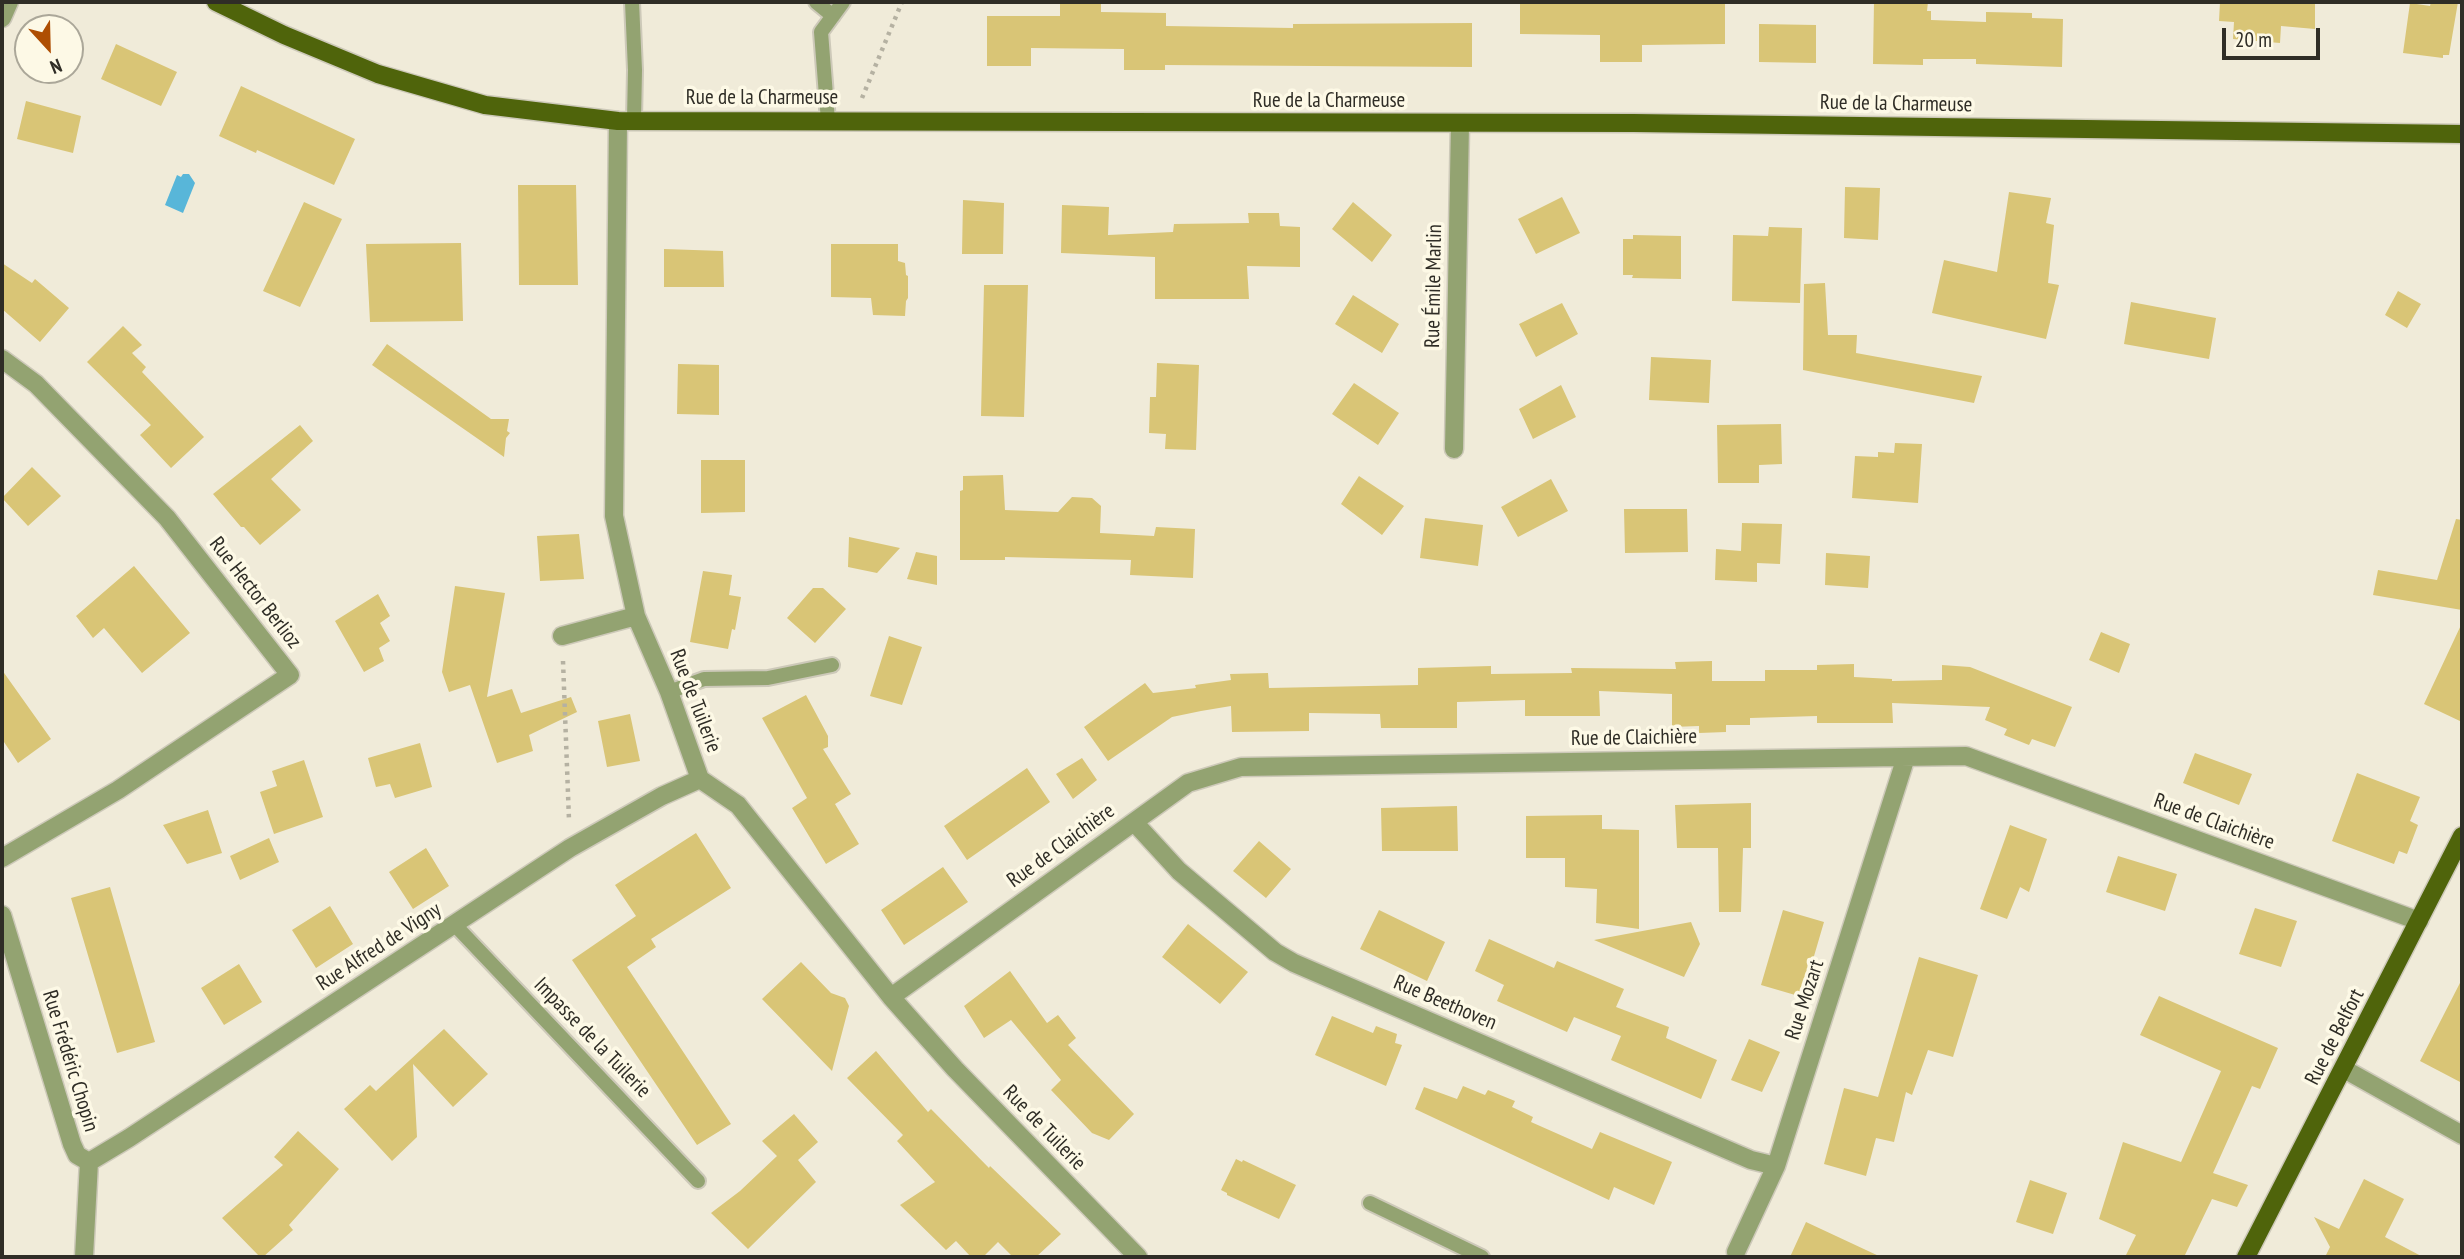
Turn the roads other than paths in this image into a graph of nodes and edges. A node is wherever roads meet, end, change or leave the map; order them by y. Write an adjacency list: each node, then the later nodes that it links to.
1 (9, 2): 7 (street)
2 (216, 2): 8 (main road, Rue de la Charmeuse)
3 (632, 2): 8 (lane)
4 (816, 2): 6 (lane)
5 (843, 2): 6 (lane)
6 (833, 16): 9 (lane)
7 (2, 18)
8 (626, 120): 9 (main road, Rue de la Charmeuse); 14 (street, Rue de Tuilerie)
9 (828, 121): 10 (main road, Rue de la Charmeuse)
10 (1460, 124): 11 (main road, Rue de la Charmeuse); 13 (street, Rue Émile Marlin)
11 (2462, 134)
12 (2, 359): 22 (street, Rue Hector Berlioz)
13 (1454, 449)
14 (636, 616): 15 (street); 17 (street, Rue de Tuilerie)
15 (562, 636)
16 (832, 665): 17 (lane)
17 (670, 692): 19 (street, Rue de Tuilerie)
18 (1906, 757): 20 (street, Rue de Claichière); 24 (street, Rue de Claichière); 30 (street, Rue Mozart)
19 (699, 779): 25 (street, Rue Alfred de Vigny); 26 (street, Rue de Tuilerie)
20 (1134, 822): 26 (street, Rue de Claichière); 30 (street, Rue Beethoven)
21 (2462, 836): 24 (main road, Rue de Belfort)
22 (2, 858)
23 (2, 915): 29 (street, Rue Frédéric Chopin)
24 (2419, 921): 27 (main road, Rue de Belfort)
25 (454, 924): 29 (street, Rue Alfred de Vigny); 31 (lane, Impasse de la Tuilerie)
26 (891, 997): 35 (street, Rue de Tuilerie)
27 (2344, 1069): 28 (street); 37 (main road, Rue de Belfort)
28 (2462, 1135)
29 (89, 1162): 34 (street, Rue Frédéric Chopin)
30 (1776, 1166): 33 (street, Rue Mozart)
31 (698, 1181)
32 (1370, 1203): 36 (lane)
33 (1736, 1252)
34 (84, 1257)
35 (1138, 1257)
36 (1482, 1257)
37 (2246, 1257)

